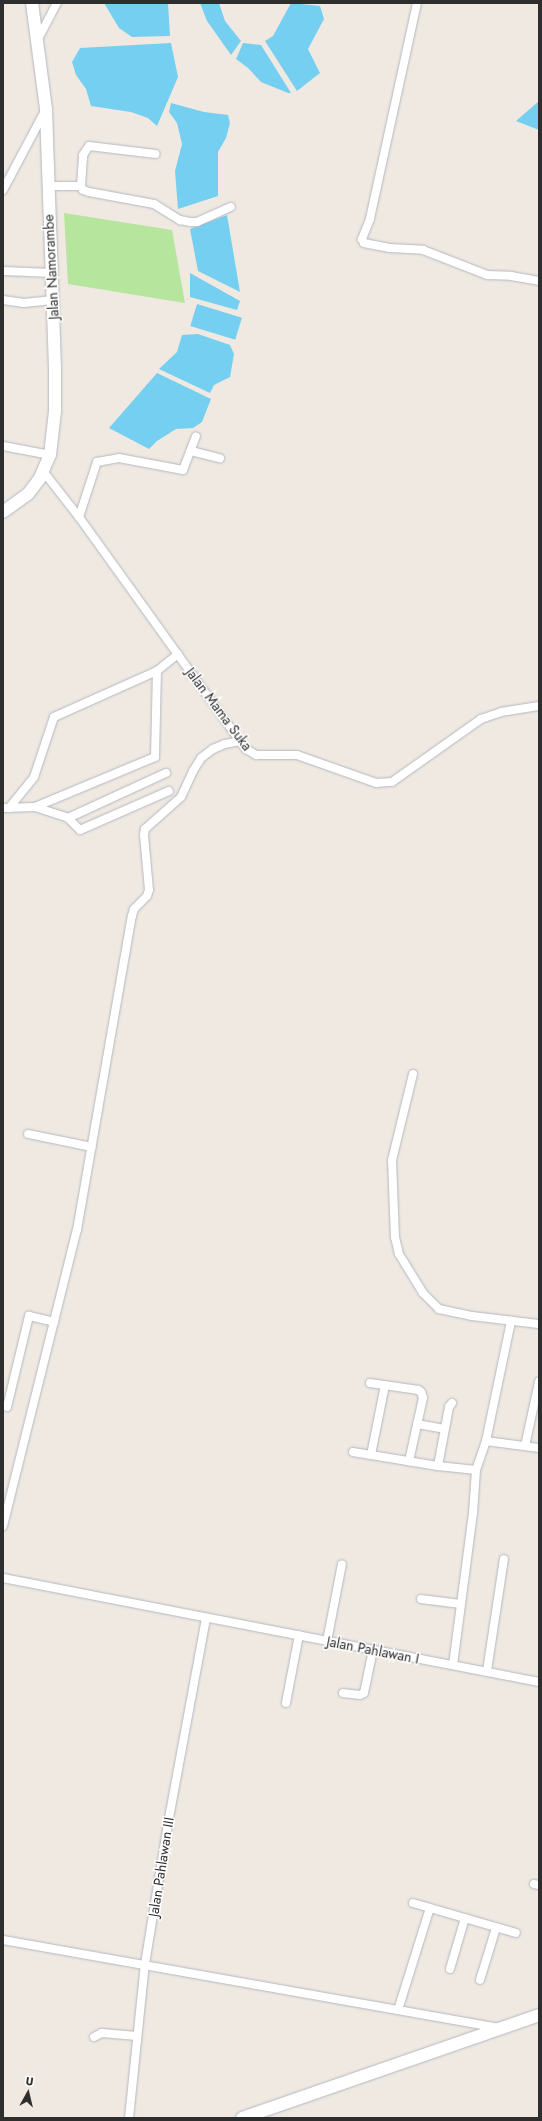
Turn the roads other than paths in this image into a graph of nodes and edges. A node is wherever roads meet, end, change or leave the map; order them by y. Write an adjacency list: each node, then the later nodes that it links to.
1 (32, 3): 4 (main road, Jalan Namorambe)
2 (57, 3): 4 (street)
3 (417, 3): 13 (street)
4 (38, 39): 5 (main road, Jalan Namorambe)
5 (46, 109): 7 (main road, Jalan Namorambe); 9 (street)
6 (156, 154): 8 (street)
7 (47, 186): 8 (street); 12 (main road, Jalan Namorambe)
8 (81, 186): 10 (street)
9 (3, 190)
10 (231, 207)
11 (3, 271): 12 (street)
12 (52, 273): 15 (main road, Jalan Namorambe)
13 (539, 281)
14 (3, 300): 15 (street)
15 (53, 300): 19 (main road, Jalan Namorambe)
16 (196, 436): 18 (street)
17 (3, 446): 19 (street)
18 (191, 451): 20 (street); 23 (street)
19 (50, 455): 21 (main road, Jalan Namorambe)
20 (220, 458)
21 (43, 471): 22 (main road, Jalan Namorambe); 23 (street, Jalan Mama Suka)
22 (3, 512)
23 (79, 517): 24 (street, Jalan Mama Suka)
24 (178, 654): 25 (street); 27 (street, Jalan Mama Suka)
25 (157, 671): 30 (street); 31 (street)
26 (539, 706): 27 (street, Jalan Mama Suka)
27 (240, 741): 35 (street)
28 (166, 773): 32 (street)
29 (169, 791): 32 (street)
30 (34, 807): 31 (street); 32 (street)
31 (6, 808)
32 (68, 818)
33 (413, 1074): 36 (street)
34 (28, 1134): 35 (street)
35 (92, 1147): 37 (street)
36 (511, 1321): 38 (street); 46 (street)
37 (54, 1322): 43 (street); 54 (street)
38 (539, 1324)
39 (539, 1382): 47 (street)
40 (370, 1383): 41 (street)
41 (385, 1385): 44 (street); 50 (street)
42 (452, 1403): 45 (street)
43 (7, 1407)
44 (418, 1424): 45 (street); 51 (street)
45 (445, 1429): 52 (street)
46 (486, 1441): 47 (street); 53 (street)
47 (525, 1446): 48 (street)
48 (539, 1448)
49 (353, 1452): 50 (street)
50 (371, 1455): 51 (street)
51 (409, 1462): 52 (street)
52 (438, 1466): 53 (street)
53 (476, 1470): 59 (street)
54 (3, 1526)
55 (504, 1558): 65 (street)
56 (342, 1564): 62 (street)
57 (3, 1578): 60 (street, Jalan Pahlawan I)
58 (421, 1599): 59 (street)
59 (461, 1604): 64 (street)
60 (206, 1618): 61 (street, Jalan Pahlawan I); 75 (street, Jalan Pahlawan III)
61 (299, 1635): 62 (street, Jalan Pahlawan I); 68 (street)
62 (327, 1641): 63 (street, Jalan Pahlawan I)
63 (373, 1650): 64 (street, Jalan Pahlawan I); 67 (street)
64 (453, 1665): 65 (street, Jalan Pahlawan I)
65 (487, 1671): 66 (street, Jalan Pahlawan I)
66 (539, 1682)
67 (343, 1693)
68 (286, 1703)
69 (413, 1903): 70 (street)
70 (430, 1908): 71 (street); 78 (street)
71 (465, 1918): 72 (street); 76 (street)
72 (496, 1928): 73 (street); 77 (street)
73 (516, 1934)
74 (3, 1940): 75 (street)
75 (145, 1964): 78 (street); 81 (street, Jalan Pahlawan III)
76 (450, 1969)
77 (480, 1980)
78 (398, 2010): 80 (street)
79 (539, 2015): 80 (main road)
80 (502, 2029): 84 (main road)
81 (137, 2036): 82 (street); 83 (street, Jalan Pahlawan III)
82 (94, 2037)
83 (129, 2118)
84 (242, 2118)

